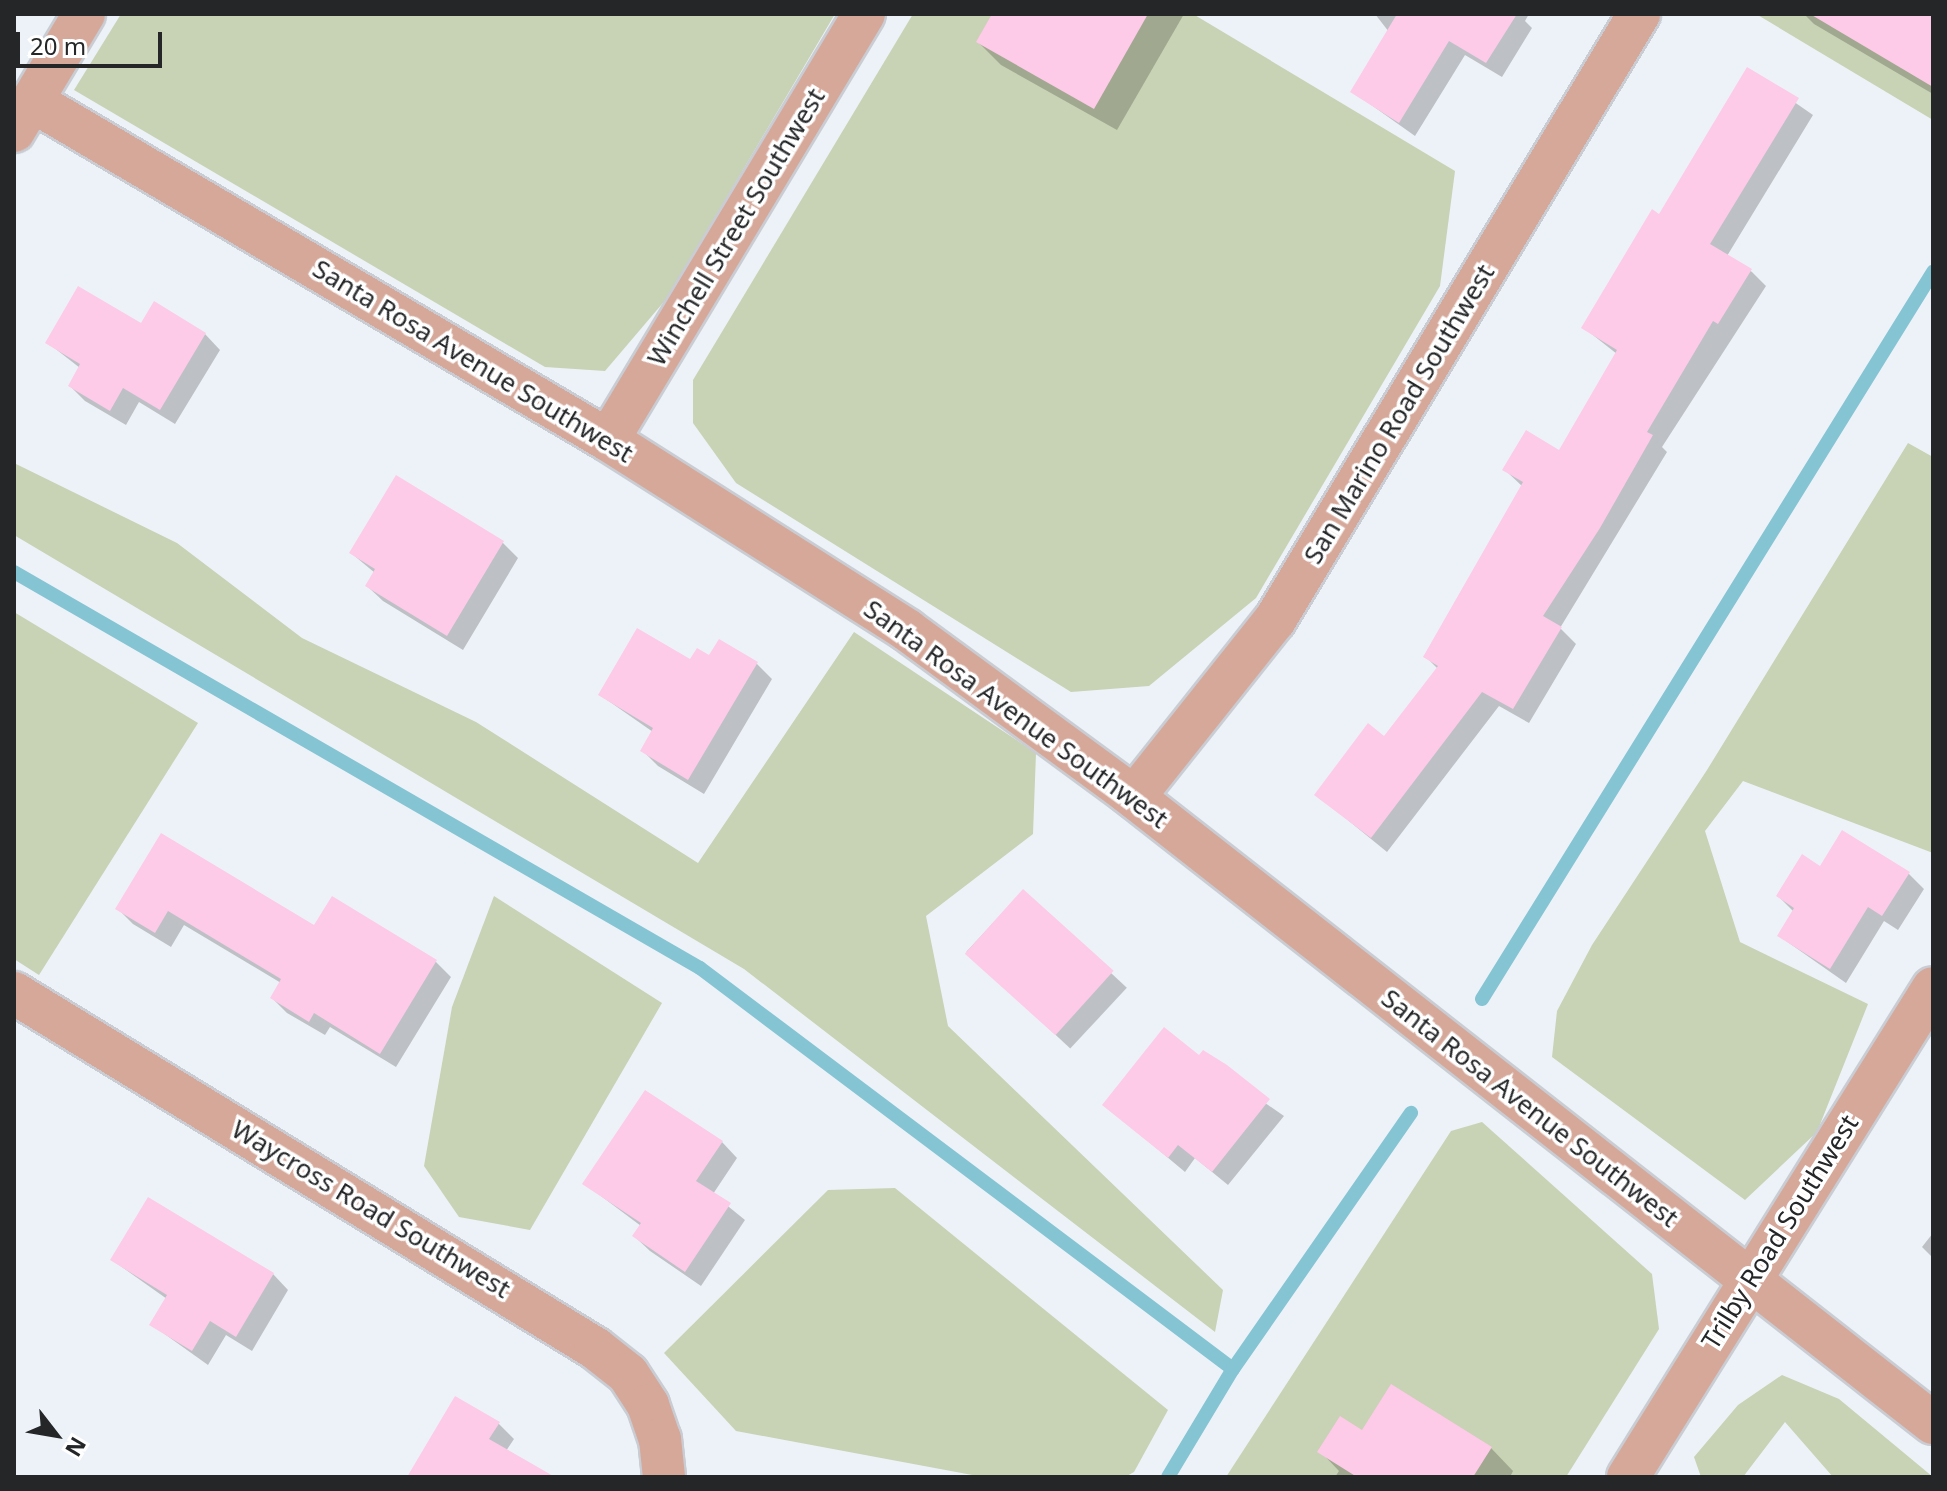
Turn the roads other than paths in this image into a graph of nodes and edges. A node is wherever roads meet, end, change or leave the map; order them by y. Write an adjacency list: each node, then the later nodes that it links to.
1 (84, 14): 4 (street)
2 (864, 14): 5 (street, Winchell Street Southwest)
3 (1639, 14): 6 (street, San Marino Road Southwest)
4 (23, 116): 5 (street, Santa Rosa Avenue Southwest)
5 (608, 440): 6 (street, Santa Rosa Avenue Southwest)
6 (1134, 797): 9 (street, Santa Rosa Avenue Southwest)
7 (1933, 988): 9 (street, Trilby Road Southwest)
8 (14, 993): 11 (street, Waycross Road Southwest)
9 (1749, 1280): 10 (street, Santa Rosa Avenue Southwest); 12 (street, Trilby Road Southwest)
10 (1933, 1423)
11 (664, 1477)
12 (1628, 1477)

